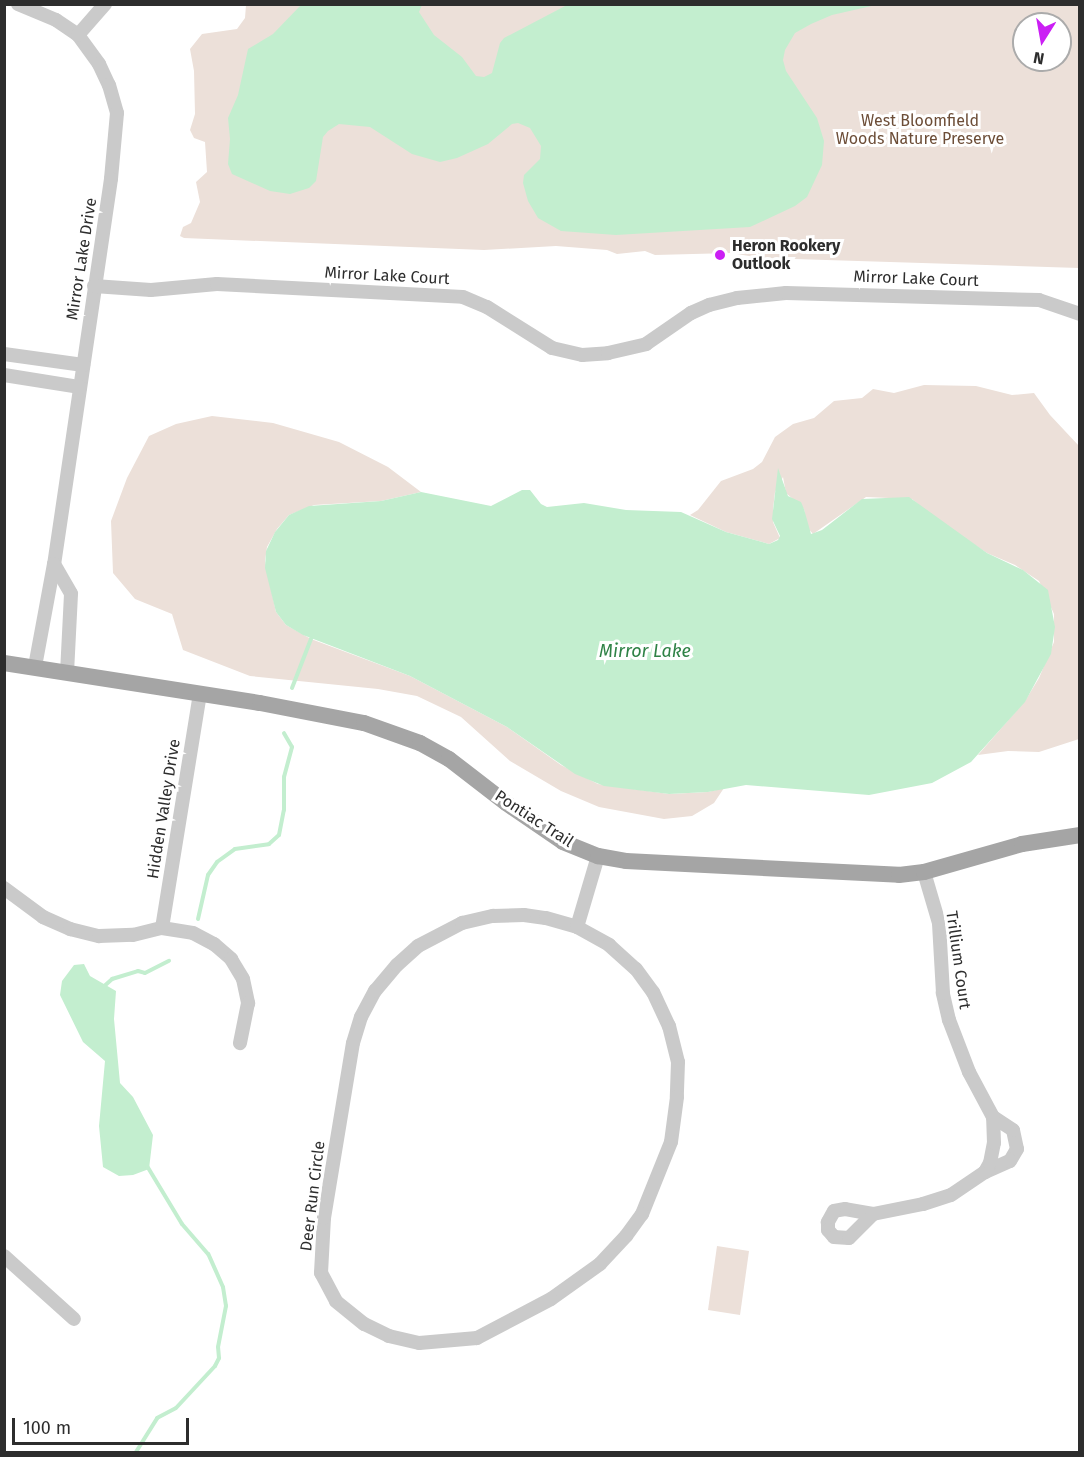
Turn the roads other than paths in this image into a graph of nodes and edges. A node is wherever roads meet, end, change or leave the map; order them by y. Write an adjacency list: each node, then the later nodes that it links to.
1 (18, 4): 3 (street, Mirror Lake Drive)
2 (105, 4): 3 (street)
3 (78, 34): 4 (street, Mirror Lake Drive)
4 (94, 286): 5 (street, Mirror Lake Court); 7 (street, Mirror Lake Drive)
5 (1080, 314)
6 (5, 354): 7 (street)
7 (83, 365): 9 (street, Mirror Lake Drive)
8 (4, 375): 9 (street)
9 (80, 387): 10 (street, Mirror Lake Drive)
10 (54, 564): 12 (street, Mirror Lake Drive); 13 (street)
11 (4, 663): 12 (main road, Pontiac Trail)
12 (35, 668): 13 (main road, Pontiac Trail)
13 (67, 672): 14 (main road, Pontiac Trail)
14 (200, 694): 16 (main road, Pontiac Trail); 20 (street, Hidden Valley Drive)
15 (1080, 835): 17 (main road, Pontiac Trail)
16 (598, 856): 17 (main road, Pontiac Trail); 19 (street)
17 (924, 872): 22 (street, Trillium Court)
18 (4, 888): 20 (street)
19 (577, 927): 19 (street, Deer Run Circle)
20 (162, 928): 21 (street)
21 (240, 1043)
22 (993, 1117): 23 (street, Trillium Court); 23 (street, Trillium Court)
23 (985, 1172): 24 (street, Trillium Court)
24 (873, 1214)
25 (4, 1256): 26 (street)
26 (74, 1319)

